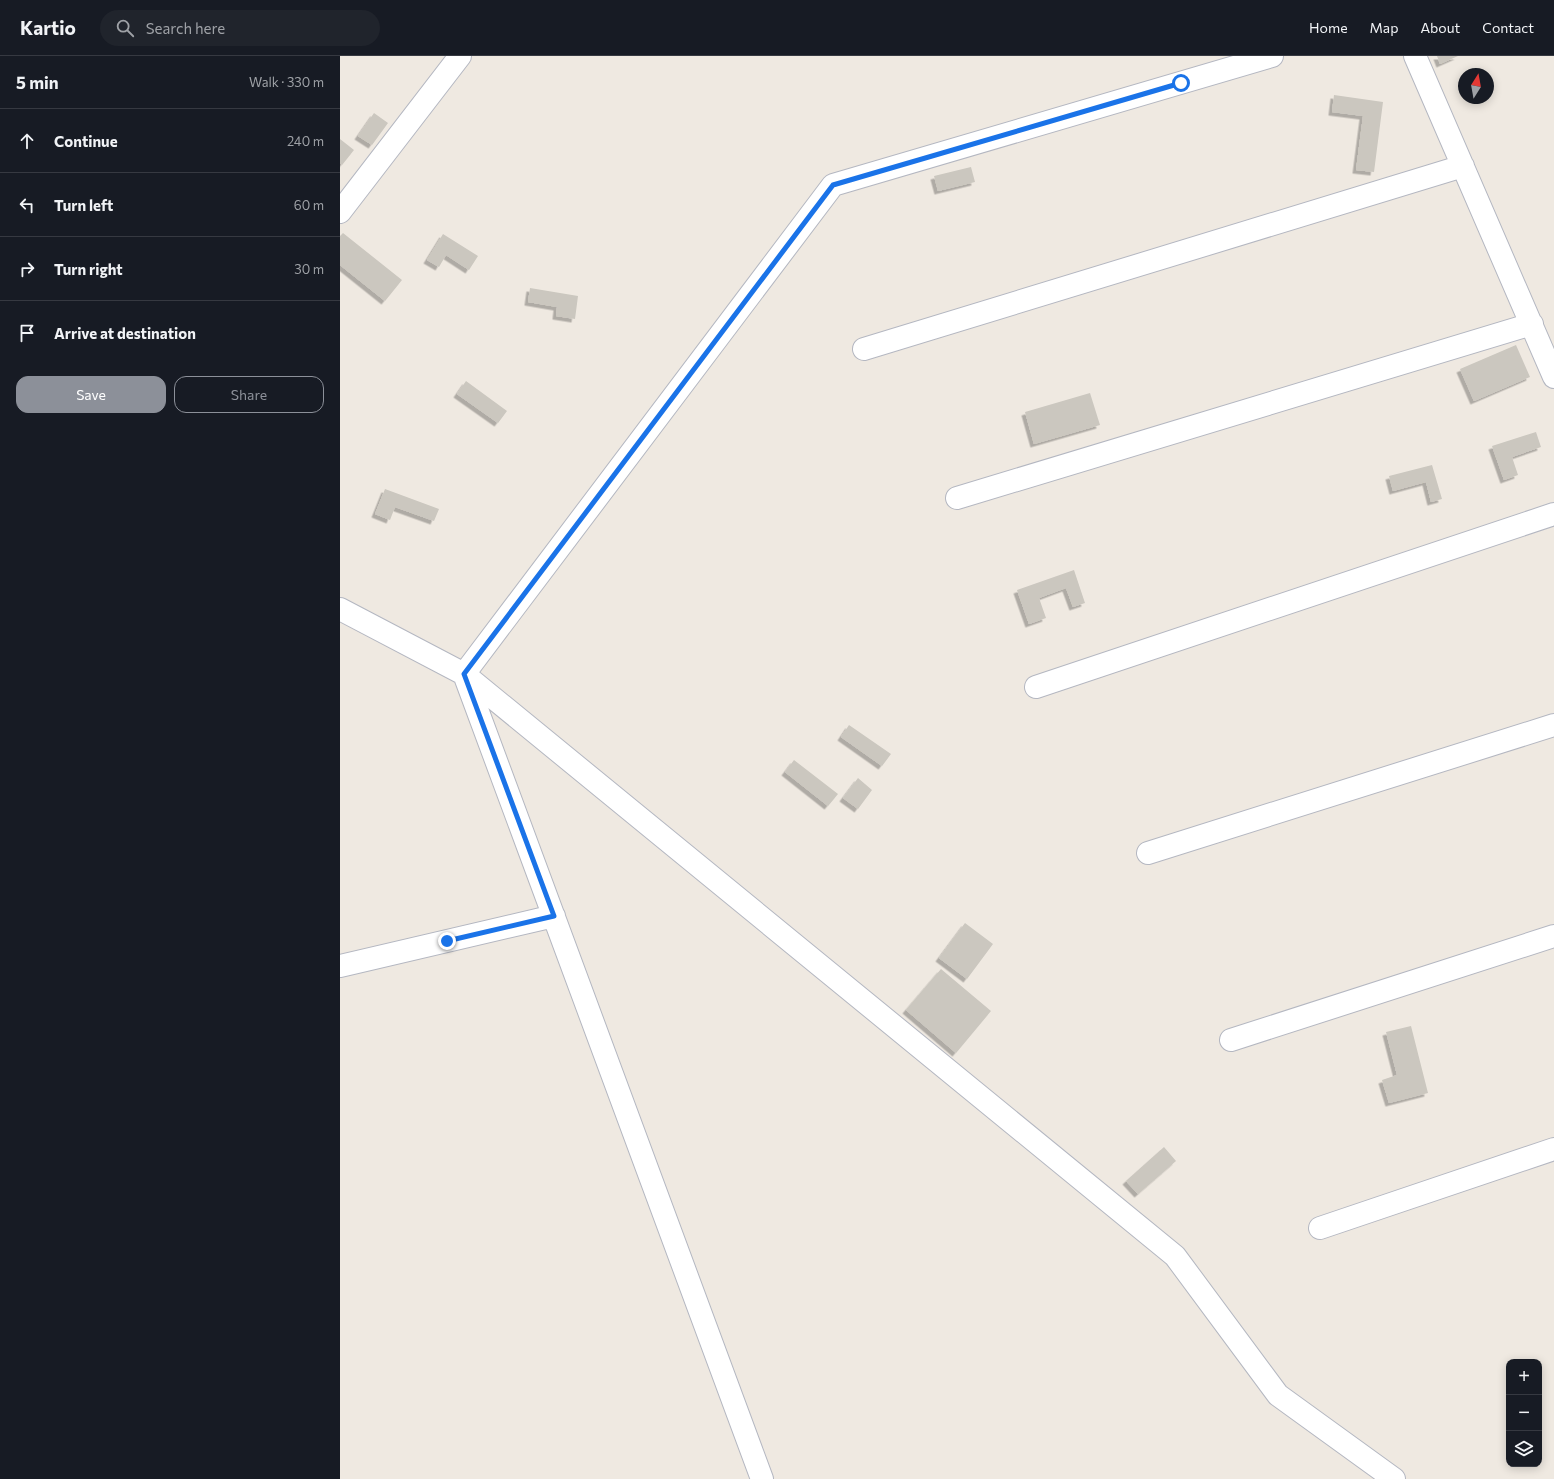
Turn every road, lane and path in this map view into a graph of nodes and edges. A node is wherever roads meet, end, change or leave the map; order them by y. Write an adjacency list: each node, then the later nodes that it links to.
1 (460, 56): 5 (street)
2 (1272, 56): 12 (street)
3 (1415, 56): 4 (street)
4 (1463, 166): 6 (street); 7 (street)
5 (340, 212)
6 (1532, 324): 8 (street); 9 (street)
7 (864, 349)
8 (1554, 376)
9 (957, 498)
10 (1554, 514): 13 (street)
11 (340, 609): 12 (street)
12 (464, 674): 16 (street); 23 (street)
13 (1036, 687)
14 (1554, 725): 15 (street)
15 (1148, 853)
16 (554, 916): 18 (street); 22 (street)
17 (1554, 936): 19 (street)
18 (340, 966)
19 (1231, 1040)
20 (1554, 1149): 21 (street)
21 (1320, 1228)
22 (762, 1479)
23 (1394, 1479)

